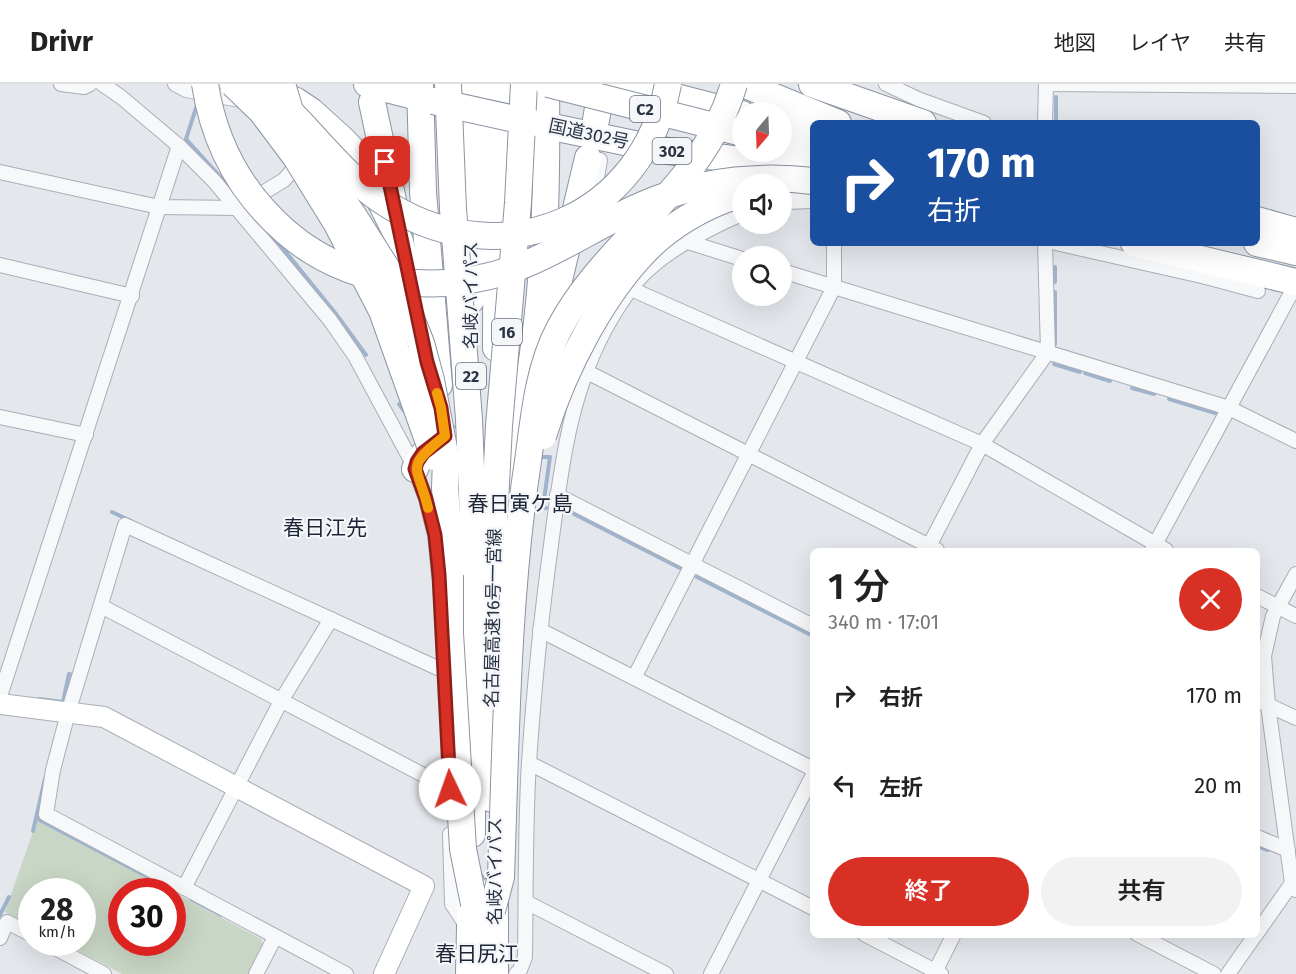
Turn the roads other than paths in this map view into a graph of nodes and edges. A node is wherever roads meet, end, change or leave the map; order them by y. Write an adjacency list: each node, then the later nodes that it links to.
1 (62, 84): 2 (street)
2 (90, 84)
3 (102, 84): 37 (street)
4 (175, 84): 54 (street)
5 (205, 84): 44 (highway, bridge)
6 (233, 84): 92 (highway, bridge)
7 (259, 84): 16 (highway, bridge); 58 (highway)
8 (282, 84): 92 (highway, bridge)
9 (471, 84): 101 (highway, 名岐バイパス / 22)
10 (497, 84): 98 (highway, 名岐バイパス / 22)
11 (524, 84): 133 (highway, 名古屋高速16号一宮線 / 16, bridge)
12 (547, 84): 33 (highway, 22); 35 (highway, C2, bridge)
13 (602, 84): 32 (highway)
14 (613, 84): 32 (street)
15 (625, 84): 26 (highway, C2, bridge)
16 (668, 84)
17 (734, 84): 98 (highway, bridge)
18 (743, 84): 27 (highway)
19 (802, 84): 28 (highway)
20 (812, 84): 29 (highway)
21 (886, 84): 30 (street)
22 (1046, 84): 23 (street); 31 (street)
23 (1296, 86)
24 (370, 90): 25 (highway, 国道302号 / 302); 58 (highway)
25 (430, 92): 33 (highway, 国道302号 / 302, bridge); 83 (highway, 22); 133 (highway, 名古屋高速16号一宮線 / 16, bridge)
26 (732, 111)
27 (831, 120)
28 (874, 120)
29 (916, 120)
30 (976, 120)
31 (1045, 120)
32 (601, 121)
33 (540, 124): 40 (highway, 国道302号 / 302); 47 (highway, 22)
34 (792, 126): 36 (highway)
35 (732, 130)
36 (810, 130)
37 (179, 146): 53 (street); 54 (street)
38 (792, 146): 39 (highway)
39 (810, 150)
40 (668, 151): 42 (highway, 国道302号 / 302); 47 (highway)
41 (594, 159): 70 (street); 82 (highway)
42 (810, 169)
43 (0, 172): 53 (street)
44 (810, 179)
45 (810, 181): 48 (street)
46 (810, 188): 49 (highway)
47 (545, 192): 82 (highway, 22)
48 (792, 193)
49 (792, 195)
50 (732, 197): 98 (highway, bridge)
51 (792, 199): 52 (street)
52 (810, 201)
53 (159, 207): 54 (street); 78 (street)
54 (238, 208): 91 (street)
55 (732, 218): 60 (street)
56 (1263, 222): 57 (highway); 59 (highway)
57 (1296, 231)
58 (400, 241): 83 (highway)
59 (1296, 241)
60 (688, 242): 68 (street); 70 (street)
61 (1260, 244): 67 (highway)
62 (834, 246): 75 (street)
63 (1045, 246): 79 (street)
64 (1073, 246): 72 (street)
65 (1142, 246): 72 (highway)
66 (1192, 246): 71 (highway)
67 (1296, 252)
68 (732, 256)
69 (0, 266): 78 (street)
70 (649, 269): 76 (street)
71 (1296, 270)
72 (1216, 272): 74 (highway); 77 (street)
73 (792, 274): 75 (street)
74 (1296, 283): 84 (street)
75 (834, 287): 79 (street); 80 (street)
76 (632, 289): 80 (street); 81 (street)
77 (1258, 291)
78 (132, 296): 86 (street)
79 (1047, 352): 84 (street); 89 (street)
80 (795, 362): 89 (street); 90 (street)
81 (586, 372): 90 (street); 93 (street)
82 (529, 388): 98 (highway, 22)
83 (441, 408): 87 (highway, 22)
84 (1229, 408): 88 (street); 97 (street)
85 (0, 417): 86 (street)
86 (86, 435): 111 (street)
87 (445, 436): 91 (highway); 101 (highway, 22)
88 (1296, 441)
89 (982, 444): 95 (street); 96 (street)
90 (748, 454): 94 (street); 99 (street)
91 (415, 469): 109 (street)
92 (445, 488): 133 (highway, bridge)
93 (557, 495): 99 (street); 108 (street)
94 (929, 548)
95 (931, 548)
96 (1156, 548)
97 (1159, 548)
98 (506, 559): 133 (highway, bridge); 150 (highway, 名岐バイパス / 22)
99 (692, 564): 107 (street); 110 (street)
100 (1296, 574): 104 (street)
101 (472, 586): 136 (highway, 名岐バイパス / 22)
102 (1260, 598): 104 (street)
103 (101, 606): 106 (street); 112 (street); 115 (street)
104 (1278, 607): 105 (street); 113 (street)
105 (1296, 616)
106 (331, 619): 109 (street); 112 (street)
107 (810, 624)
108 (540, 630): 110 (street); 117 (street)
109 (444, 671): 121 (street)
110 (634, 678): 118 (street)
111 (0, 696)
112 (281, 701): 120 (street); 121 (street)
113 (1263, 703): 116 (street); 123 (street)
114 (0, 704): 115 (street)
115 (68, 713): 120 (street); 124 (street)
116 (1296, 718)
117 (529, 763): 125 (street); 131 (street)
118 (810, 767)
119 (810, 781): 125 (street)
120 (237, 786): 126 (street); 128 (street)
121 (450, 789): 127 (street)
122 (1260, 839): 123 (street)
123 (1291, 856): 129 (street)
124 (165, 878)
125 (759, 881): 132 (street); 153 (street)
126 (186, 884)
127 (451, 884): 128 (street); 136 (street)
128 (424, 886): 148 (street)
129 (1294, 886): 135 (street)
130 (186, 889): 137 (street)
131 (526, 903): 151 (street); 152 (street)
132 (810, 907)
133 (483, 908): 149 (highway, 名古屋高速16号一宮線 / 16); 150 (highway, 名古屋高速16号一宮線 / 16)
134 (18, 928): 138 (street)
135 (1260, 929)
136 (470, 932): 149 (highway, 名岐バイパス / 22)
137 (275, 937): 146 (street); 147 (street)
138 (0, 938)
139 (871, 938): 144 (street)
140 (952, 938): 144 (street)
141 (1145, 938): 154 (street)
142 (1253, 938): 155 (street)
143 (70, 956): 145 (street)
144 (937, 973)
145 (104, 974)
146 (256, 974)
147 (346, 974)
148 (384, 974)
149 (471, 974)
150 (494, 974)
151 (516, 974)
152 (666, 974)
153 (711, 974)
154 (1214, 974)
155 (1228, 974)

